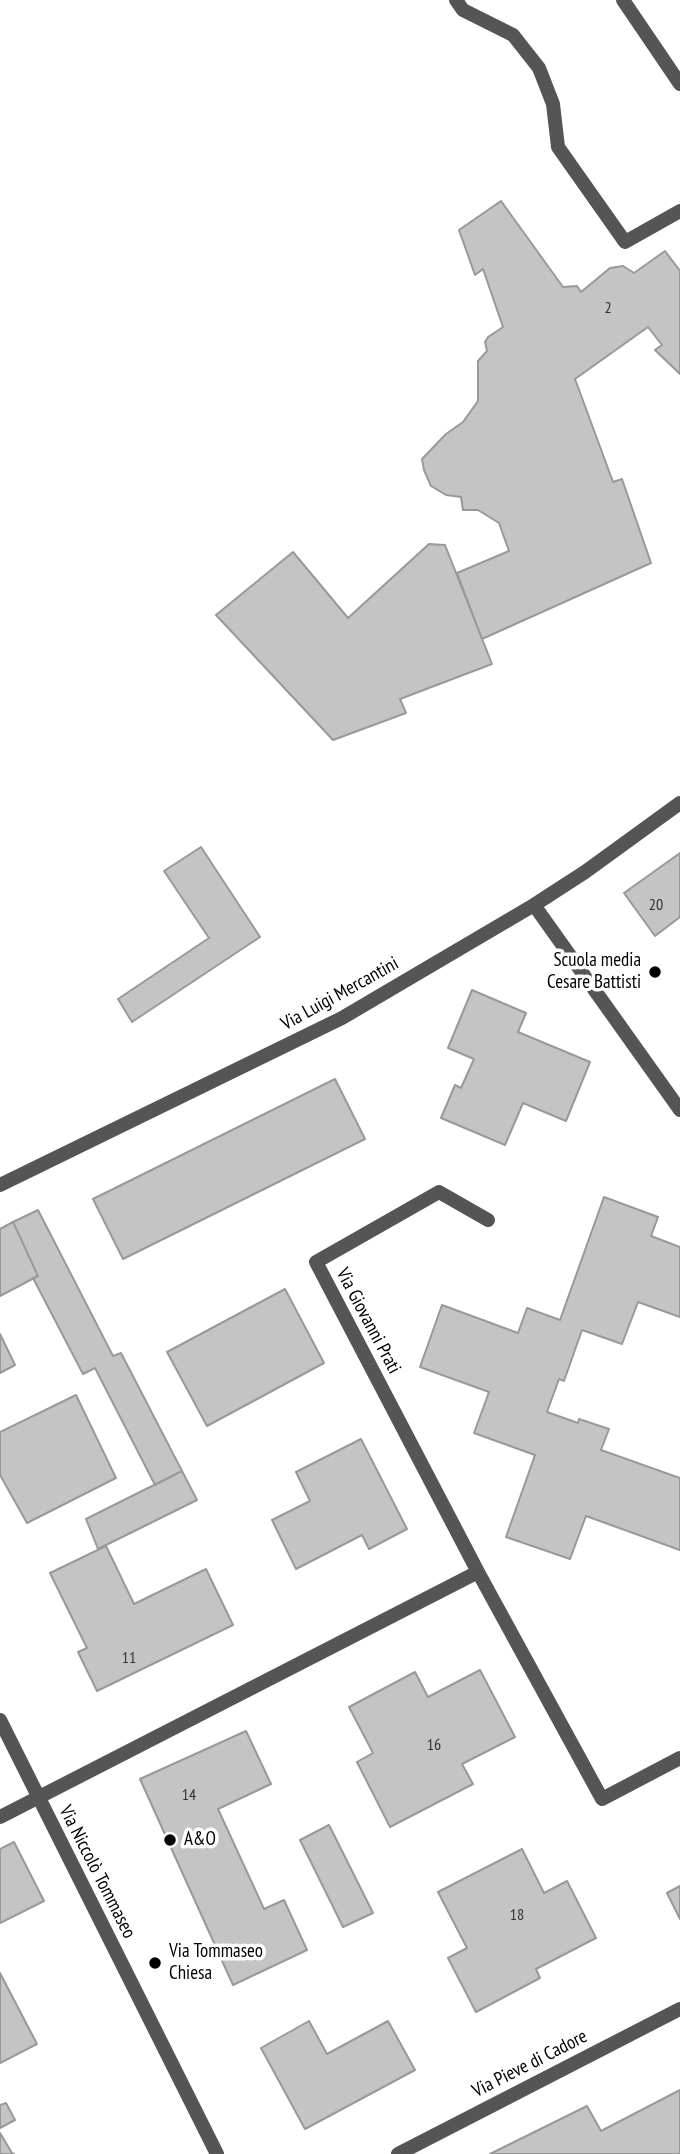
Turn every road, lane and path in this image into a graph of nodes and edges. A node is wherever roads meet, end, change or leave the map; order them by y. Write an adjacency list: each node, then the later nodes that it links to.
1 (456, 0): 4 (street)
2 (623, 0): 3 (street)
3 (680, 84)
4 (680, 211)
5 (680, 803): 6 (street, Via Luigi Mercantini)
6 (534, 905): 7 (street); 8 (street, Via Luigi Mercantini)
7 (680, 1110)
8 (0, 1185)
9 (488, 1220): 10 (street, Via Giovanni Prati)
10 (478, 1572): 12 (street, Via Giovanni Prati); 13 (street)
11 (0, 1720): 13 (street, Via Niccolò Tommaseo)
12 (680, 1758)
13 (38, 1798): 14 (street); 16 (street, Via Niccolò Tommaseo)
14 (0, 1817)
15 (680, 2009): 17 (street, Via Pieve di Cadore)
16 (217, 2154)
17 (398, 2154)

